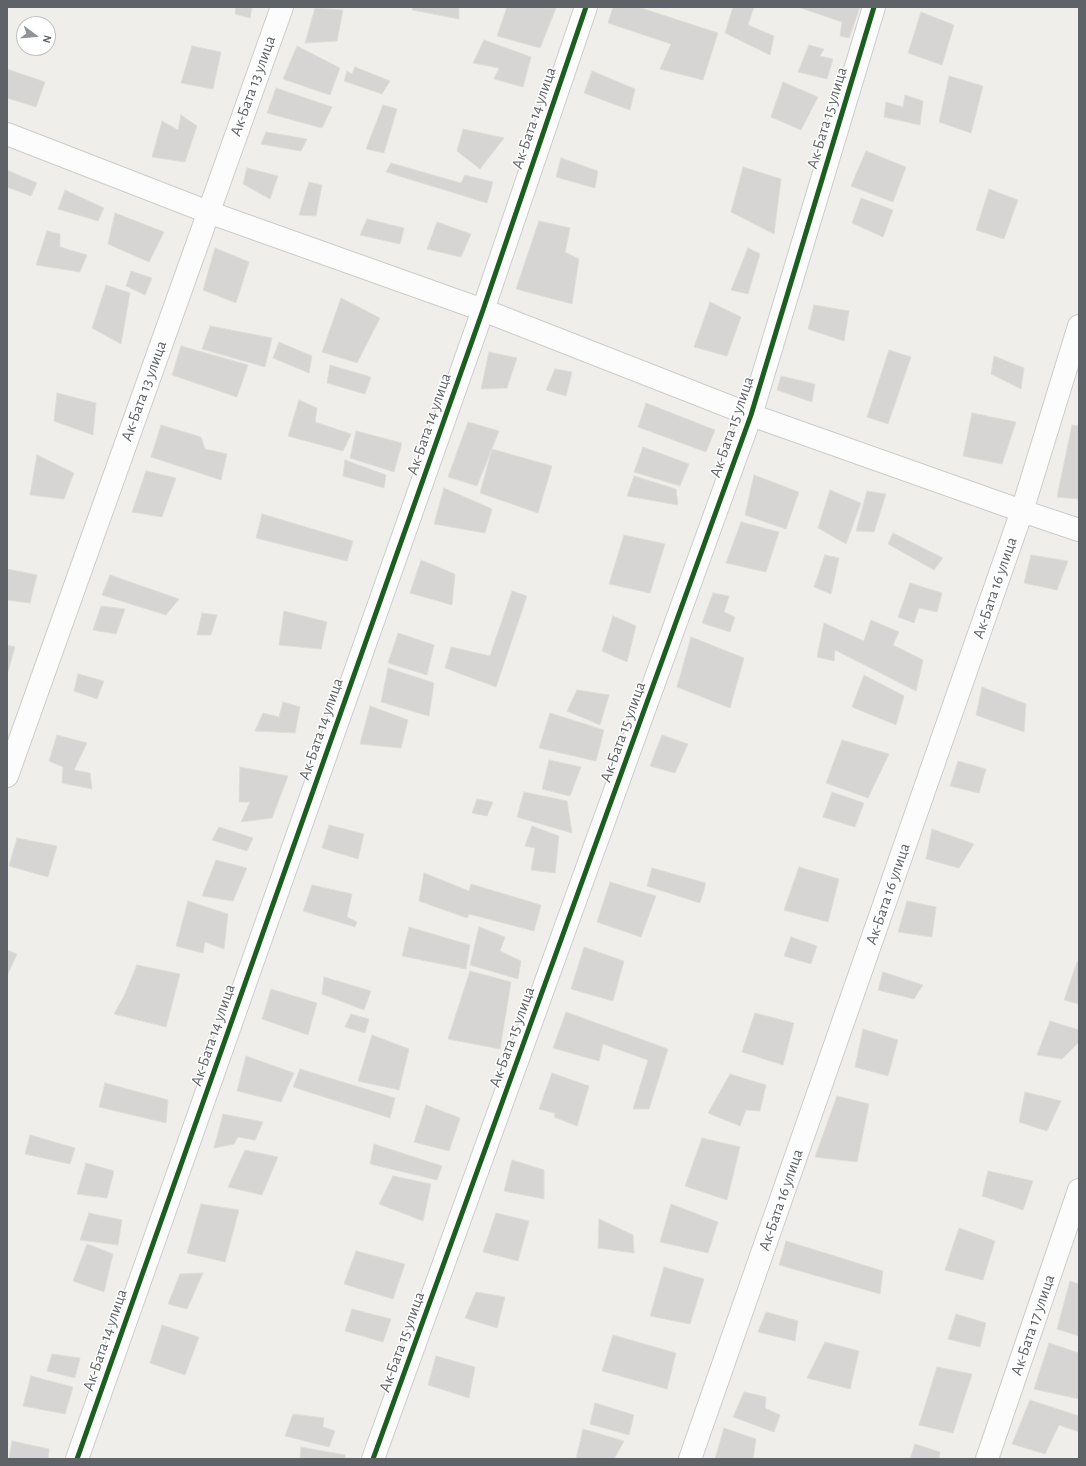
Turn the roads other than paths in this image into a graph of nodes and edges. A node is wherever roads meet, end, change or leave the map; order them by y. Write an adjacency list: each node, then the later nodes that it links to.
1 (282, 7): 5 (street, Ак-Бата 13 улица)
2 (586, 7): 6 (street, Ак-Бата 14 улица)
3 (874, 7): 8 (street, Ак-Бата 15 улица)
4 (7, 134): 5 (street)
5 (208, 212): 6 (street); 11 (street, Ак-Бата 13 улица)
6 (483, 310): 8 (street); 13 (street, Ак-Бата 14 улица)
7 (1079, 326): 9 (street, Ак-Бата 16 улица)
8 (751, 415): 9 (street); 14 (street, Ак-Бата 15 улица)
9 (1022, 511): 10 (street); 15 (street, Ак-Бата 16 улица)
10 (1079, 530)
11 (7, 776)
12 (1079, 1190): 16 (street, Ак-Бата 17 улица)
13 (77, 1459)
14 (374, 1459)
15 (690, 1459)
16 (987, 1459)

